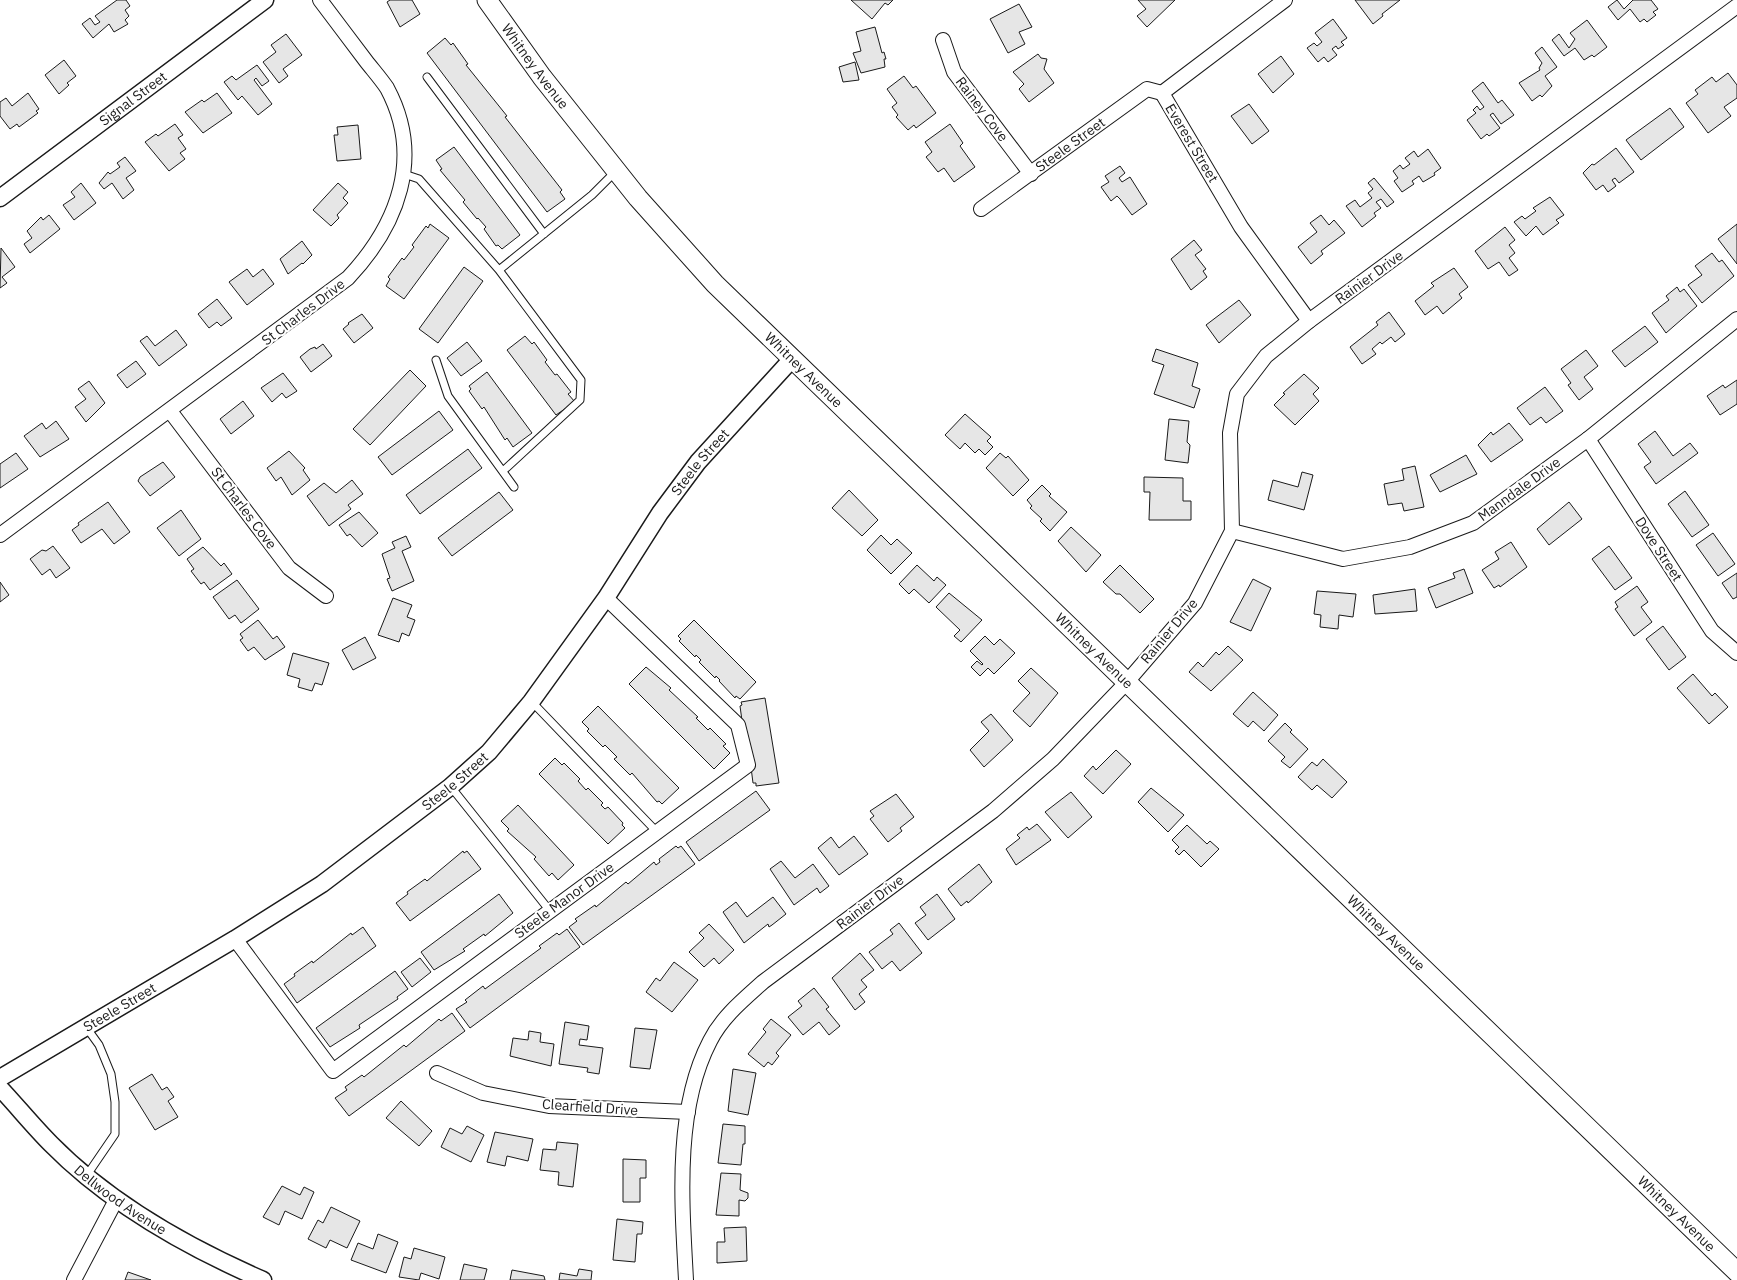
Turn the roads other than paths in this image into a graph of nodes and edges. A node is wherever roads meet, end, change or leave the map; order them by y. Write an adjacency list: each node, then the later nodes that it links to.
1 (265, 0): 12 (street, Signal Street)
2 (320, 0): 10 (street, St Charles Drive)
3 (487, 0): 9 (main road, Whitney Avenue)
4 (1286, 0): 8 (street, Everest Street)
5 (1737, 6): 17 (street, Rainier Drive)
6 (943, 40): 11 (street, Rainey Cove)
7 (427, 77): 14 (lane)
8 (1162, 93): 11 (street, Steele Street); 17 (street, Everest Street)
9 (616, 170): 14 (lane); 18 (main road, Whitney Avenue)
10 (404, 174): 15 (lane); 20 (street, St Charles Drive)
11 (1031, 174): 13 (street, Steele Street)
12 (0, 198)
13 (981, 208)
14 (544, 234): 15 (lane)
15 (499, 270): 22 (lane)
16 (1737, 319): 21 (street, Manndale Drive)
17 (1309, 321): 24 (street, Rainier Drive)
18 (792, 359): 27 (street, Steele Street); 29 (main road, Whitney Avenue)
19 (436, 360): 22 (lane)
20 (170, 411): 25 (street, St Charles Drive); 26 (street, St Charles Cove)
21 (1588, 439): 24 (street, Manndale Drive); 28 (street, Dove Street)
22 (503, 472): 23 (lane)
23 (514, 487)
24 (1232, 531): 29 (street, Rainier Drive)
25 (0, 535)
26 (326, 596)
27 (606, 598): 30 (street, Steele Street); 32 (street, Steele Manor Drive)
28 (1737, 653)
29 (1126, 682): 39 (street, Rainier Drive); 42 (main road, Whitney Avenue)
30 (531, 702): 31 (street, Steele Street); 32 (lane)
31 (450, 787): 33 (lane); 34 (street, Steele Street)
32 (657, 832): 33 (street, Steele Manor Drive)
33 (550, 910): 34 (street, Steele Manor Drive)
34 (234, 939): 35 (street, Steele Street)
35 (86, 1027): 37 (street, Steele Street); 40 (lane)
36 (437, 1073): 39 (street, Clearfield Drive)
37 (0, 1078)
38 (0, 1088): 40 (street, Dellwood Avenue)
39 (688, 1112): 45 (street, Rainier Drive)
40 (88, 1175): 41 (street, Dellwood Avenue)
41 (116, 1200): 43 (street); 44 (street, Dellwood Avenue)
42 (1737, 1272)
43 (74, 1280)
44 (263, 1280)
45 (686, 1280)

